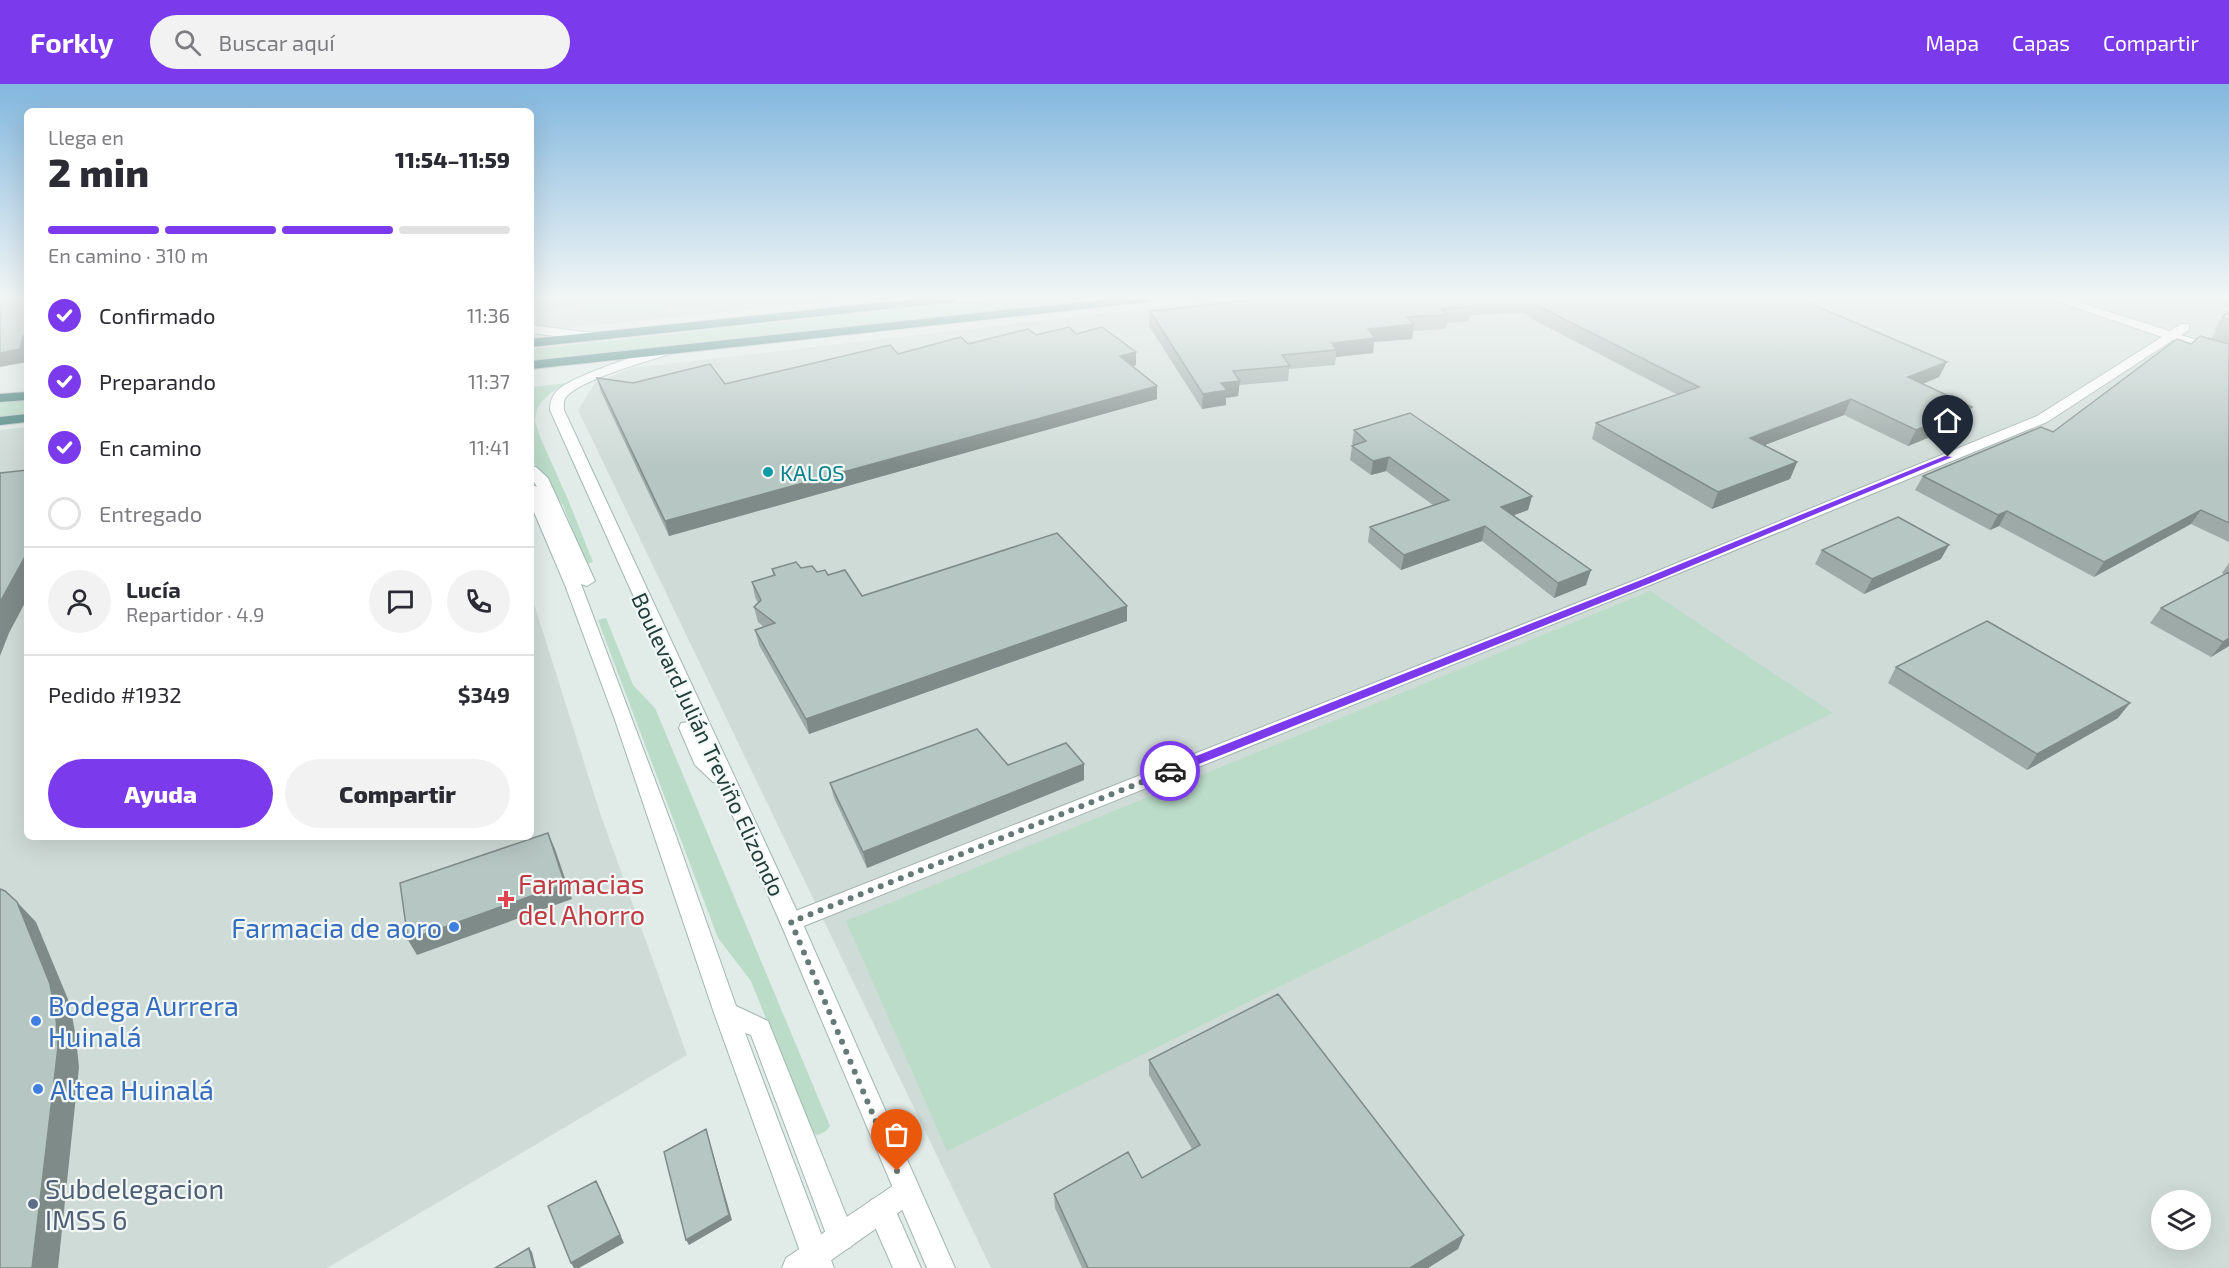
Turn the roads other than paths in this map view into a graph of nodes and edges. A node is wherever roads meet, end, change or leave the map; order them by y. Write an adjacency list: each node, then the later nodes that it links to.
1 (630, 354): 4 (highway)
2 (658, 354): 13 (main road, Boulevard Julián Treviño Elizondo)
3 (2144, 354): 14 (main road)
4 (534, 365)
5 (24, 396): 6 (highway)
6 (0, 398)
7 (24, 418): 8 (highway)
8 (0, 421)
9 (534, 472): 12 (main road)
10 (534, 495): 15 (main road)
11 (619, 573): 13 (main road)
12 (587, 581)
13 (728, 785): 14 (main road, Boulevard Julián Treviño Elizondo)
14 (791, 922): 16 (main road, Boulevard Julián Treviño Elizondo)
15 (726, 1013): 18 (main road); 19 (main road)
16 (906, 1192): 17 (main road); 21 (main road, Boulevard Julián Treviño Elizondo)
17 (881, 1209): 18 (main road); 20 (main road)
18 (841, 1237): 19 (main road)
19 (810, 1264)
20 (907, 1268)
21 (941, 1268)

